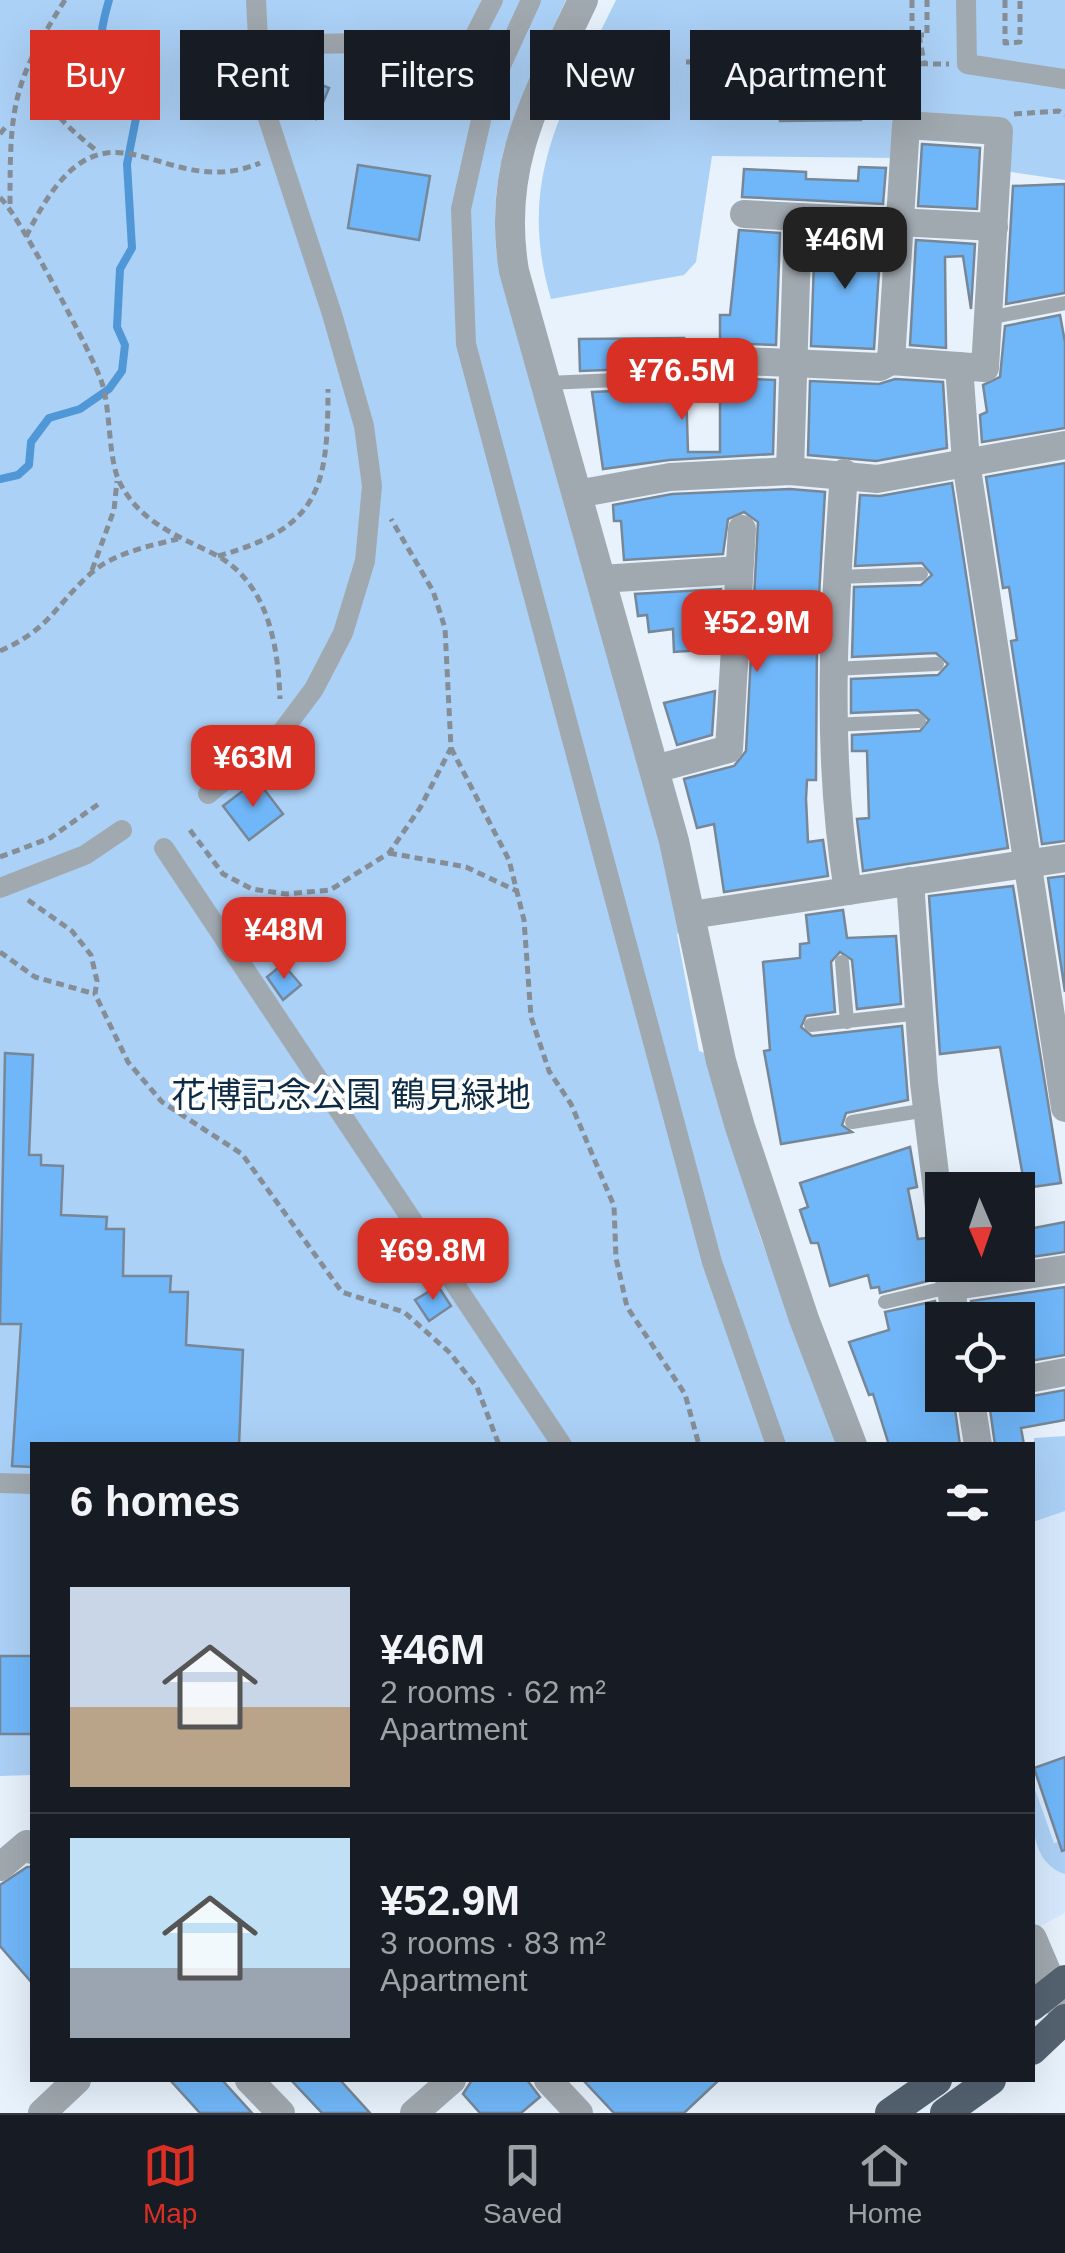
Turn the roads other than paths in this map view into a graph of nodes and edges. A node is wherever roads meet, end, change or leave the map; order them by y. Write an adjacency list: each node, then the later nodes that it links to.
1 (256, 0): 6 (street)
2 (493, 0): 7 (street)
3 (531, 0): 62 (street)
4 (584, 0): 21 (street)
5 (966, 0): 8 (street)
6 (257, 30)
7 (324, 43)
8 (1065, 79)
9 (266, 120): 37 (street)
10 (744, 214): 11 (street)
11 (798, 217): 12 (street); 18 (street)
12 (899, 221): 13 (street); 13 (street); 17 (street)
13 (994, 227): 15 (street)
14 (1065, 302): 15 (lane)
15 (988, 318): 19 (street)
16 (721, 360): 18 (street)
17 (891, 360): 18 (street); 19 (street)
18 (790, 363): 24 (street)
19 (959, 366): 23 (street)
20 (689, 378): 21 (lane)
21 (546, 383): 26 (street)
22 (1065, 445): 23 (street)
23 (966, 462): 25 (street); 41 (street)
24 (790, 472): 25 (street); 26 (street)
25 (844, 473): 30 (street)
26 (577, 494): 31 (street)
27 (742, 529): 28 (street)
28 (739, 570): 31 (street); 36 (street)
29 (921, 574): 30 (lane)
30 (837, 577): 33 (street)
31 (601, 579): 36 (street)
32 (937, 664): 33 (lane)
33 (830, 670): 35 (street)
34 (919, 721): 35 (lane)
35 (832, 724): 44 (street)
36 (655, 769): 45 (street)
37 (208, 794)
38 (122, 830): 43 (street)
39 (164, 848): 61 (street)
40 (1065, 858): 41 (street)
41 (1028, 864): 42 (street); 50 (street)
42 (910, 881): 44 (street); 47 (street)
43 (8, 886)
44 (848, 891): 45 (street)
45 (691, 915): 63 (street)
46 (842, 962): 48 (lane)
47 (920, 1013): 48 (lane); 51 (street)
48 (847, 1022): 49 (lane)
49 (812, 1025)
50 (1065, 1108)
51 (927, 1110): 52 (lane); 53 (street)
52 (852, 1122)
53 (935, 1172)
54 (1065, 1269): 55 (street)
55 (1035, 1271)
56 (933, 1282): 57 (lane)
57 (884, 1302)
58 (1065, 1372): 59 (street)
59 (1035, 1377)
60 (973, 1412): 64 (street)
61 (560, 1442)
62 (775, 1442)
63 (851, 1442)
64 (978, 1442)
65 (0, 1483): 66 (street)
66 (30, 1484)
67 (30, 1848): 68 (street)
68 (0, 1866)
69 (1035, 1947): 70 (street)
70 (1056, 2002): 71 (highway)
71 (1035, 2044)
72 (75, 2082): 78 (street)
73 (251, 2082): 79 (street)
74 (450, 2082): 80 (street)
75 (550, 2082): 81 (street)
76 (934, 2082): 82 (highway)
77 (988, 2082): 83 (highway)
78 (42, 2113)
79 (281, 2113)
80 (414, 2113)
81 (579, 2113)
82 (890, 2113)
83 (945, 2113)

